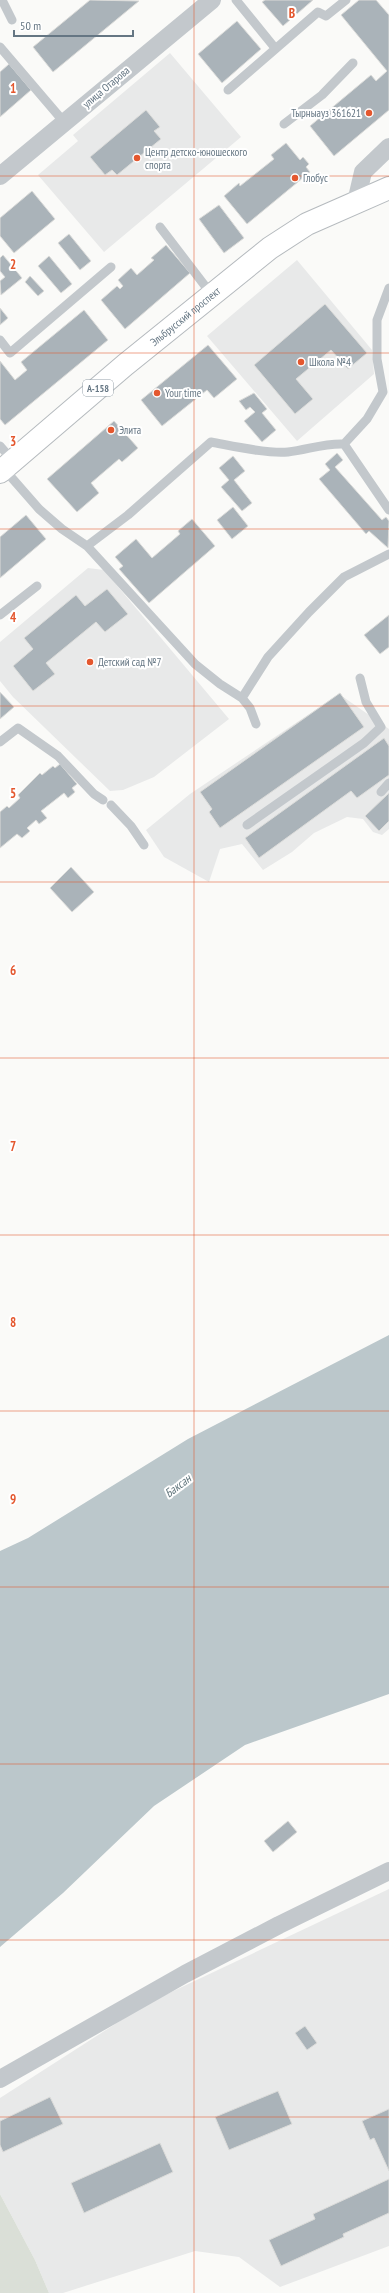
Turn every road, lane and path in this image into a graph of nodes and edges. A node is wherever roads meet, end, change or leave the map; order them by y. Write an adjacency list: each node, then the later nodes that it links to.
1 (2, 0): 5 (lane)
2 (212, 0): 10 (street, улица Отарова)
3 (236, 0): 7 (lane)
4 (346, 0): 7 (lane)
5 (12, 20)
6 (0, 47): 10 (lane)
7 (275, 48): 9 (lane)
8 (354, 63): 11 (lane)
9 (228, 90)
10 (64, 122): 13 (street, улица Отарова)
11 (284, 124)
12 (389, 147): 15 (street)
13 (0, 176)
14 (389, 188): 15 (main road, Эльбрусский проспект / А-158)
15 (356, 202): 19 (main road, Эльбрусский проспект / А-158)
16 (160, 227): 19 (lane)
17 (111, 267): 20 (lane)
18 (389, 288): 21 (lane)
19 (212, 295): 22 (main road, Эльбрусский проспект / А-158)
20 (0, 340)
21 (344, 444): 23 (lane); 24 (lane)
22 (4, 462): 24 (lane)
23 (389, 510)
24 (87, 546): 29 (lane)
25 (389, 554): 29 (lane)
26 (37, 586): 27 (lane)
27 (0, 615)
28 (360, 678): 31 (lane)
29 (242, 698): 30 (lane)
30 (256, 724)
31 (381, 727): 32 (lane); 38 (lane)
32 (389, 734)
33 (0, 742): 36 (lane)
34 (389, 784): 35 (lane)
35 (381, 792)
36 (103, 800)
37 (111, 805): 39 (lane)
38 (247, 825)
39 (144, 845)
40 (389, 1871): 41 (street)
41 (0, 2079)

